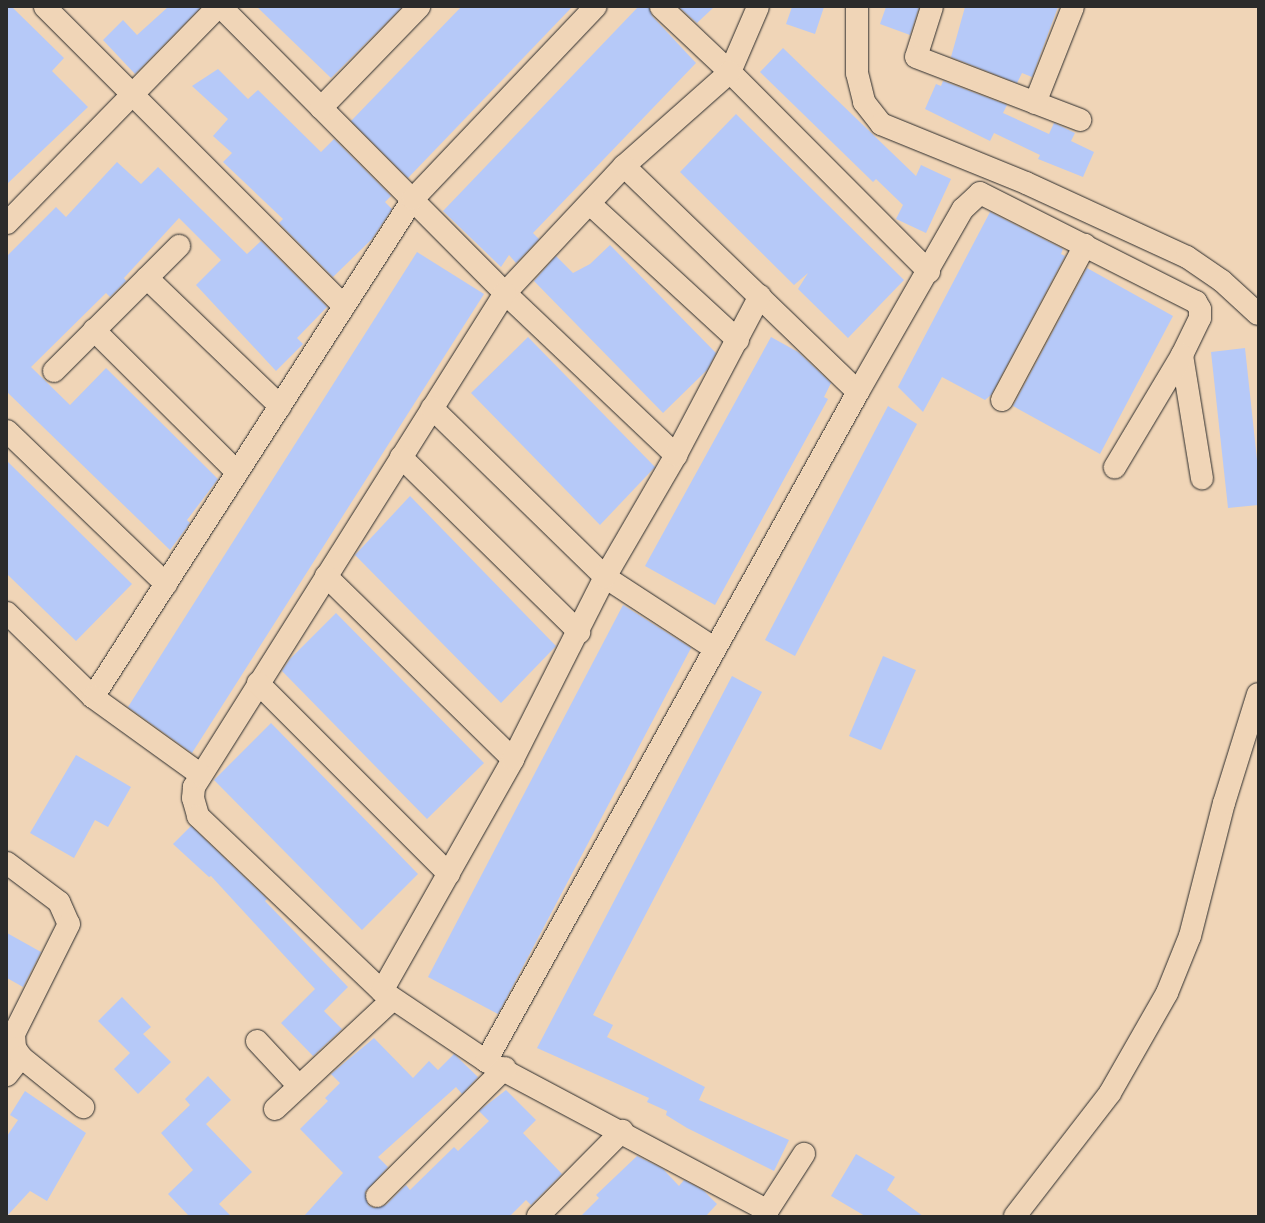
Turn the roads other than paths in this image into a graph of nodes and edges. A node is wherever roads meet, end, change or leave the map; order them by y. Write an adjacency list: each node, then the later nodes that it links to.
1 (45, 7): 11 (street)
2 (220, 7): 11 (street); 13 (street)
3 (419, 7): 13 (street)
4 (595, 7): 16 (street)
5 (660, 7): 10 (street)
6 (758, 7): 10 (street)
7 (857, 7): 26 (street)
8 (932, 7): 12 (street)
9 (1073, 7): 12 (street)
10 (730, 72): 15 (street); 21 (street)
11 (134, 93): 18 (street); 25 (street)
12 (1035, 103): 14 (street)
13 (321, 108): 16 (street)
14 (1080, 120)
15 (624, 166): 17 (street); 24 (street)
16 (412, 199): 23 (street); 25 (street)
17 (590, 204): 23 (street); 28 (street)
18 (7, 223)
19 (1086, 245): 21 (street); 29 (street); 32 (street)
20 (179, 246): 22 (street)
21 (928, 272): 31 (street)
22 (147, 278): 27 (street); 33 (street)
23 (505, 293): 34 (street); 36 (street)
24 (760, 296): 28 (street); 31 (street)
25 (344, 306): 33 (street)
26 (1258, 314)
27 (94, 330): 30 (street); 39 (street)
28 (738, 340): 36 (street)
29 (1182, 355): 38 (street); 40 (street)
30 (54, 371)
31 (858, 392): 46 (street)
32 (1002, 400)
33 (280, 406): 39 (street)
34 (432, 408): 37 (street); 42 (street)
35 (7, 431): 43 (street)
36 (676, 455): 42 (street)
37 (401, 457): 41 (street); 45 (street)
38 (1115, 467)
39 (237, 472): 43 (street)
40 (1202, 478)
41 (326, 576): 47 (street); 50 (street)
42 (605, 577): 45 (street); 46 (street)
43 (166, 584): 49 (street)
44 (7, 614): 49 (street)
45 (579, 632): 50 (street)
46 (714, 648): 57 (street)
47 (258, 683): 51 (street); 53 (street)
48 (1258, 694): 67 (street)
49 (93, 697): 51 (street)
50 (513, 759): 53 (street)
51 (201, 776): 54 (street)
52 (7, 863): 56 (street)
53 (449, 874): 54 (street)
54 (388, 995): 57 (street); 59 (street)
55 (257, 1041): 59 (street)
56 (21, 1057): 58 (street); 60 (street)
57 (496, 1065): 62 (street); 64 (street)
58 (7, 1075)
59 (298, 1086): 61 (street)
60 (83, 1107)
61 (275, 1109)
62 (622, 1131): 65 (street); 66 (street)
63 (804, 1154): 65 (street)
64 (377, 1196)
65 (766, 1213)
66 (538, 1216)
67 (1015, 1216)

